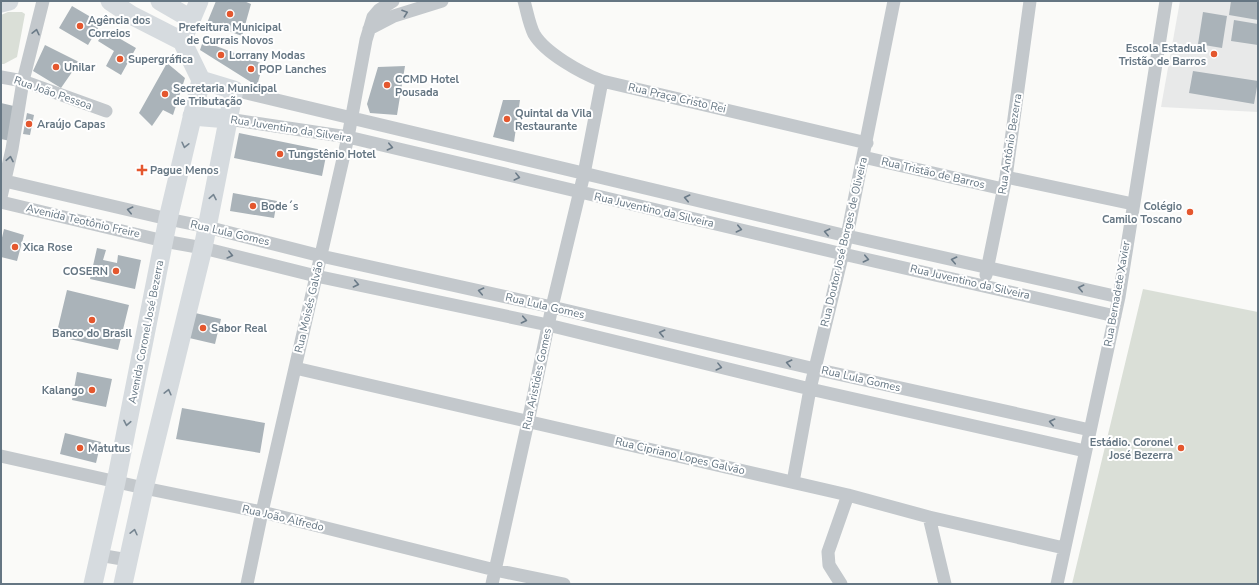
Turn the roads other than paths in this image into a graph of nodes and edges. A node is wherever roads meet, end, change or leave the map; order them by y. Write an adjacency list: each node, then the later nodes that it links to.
1 (9, 1): 12 (street)
2 (43, 1): 19 (street, one-way to 2)
3 (110, 1): 13 (street)
4 (160, 1): 14 (street)
5 (199, 1): 14 (street)
6 (392, 1): 15 (street, Rua Moisés Galvão)
7 (442, 1): 15 (street, one-way to 7)
8 (524, 1): 20 (street, Rua Praça Cristo Rei)
9 (894, 1): 27 (street, Rua Doutor José Borges de Oliveira)
10 (1030, 1): 33 (street, Rua Antônio Bezerra)
11 (1166, 1): 37 (street, Rua Bernadete Xavier)
12 (1, 4)
13 (133, 8): 16 (street)
14 (191, 19): 16 (street)
15 (369, 29): 24 (street, Rua Moisés Galvão)
16 (182, 41): 18 (street)
17 (1, 77): 19 (street, Rua João Pessoa)
18 (201, 80): 21 (street, Rua Juventino da Silveira); 23 (street, Avenida Coronel José Bezerra)
19 (23, 81): 22 (street, Rua João Pessoa); 32 (street, one-way to 19)
20 (602, 81): 27 (street, Rua Praça Cristo Rei); 31 (street, Rua Aristides Gomes)
21 (234, 90): 24 (street, Rua Juventino da Silveira); 25 (street)
22 (106, 111)
23 (192, 116): 25 (street, Rua Juventino da Silveira); 39 (street, Avenida Coronel José Bezerra, one-way to 39)
24 (352, 118): 26 (street, Rua Moisés Galvão); 28 (street, Rua Juventino da Silveira)
25 (228, 119): 26 (street, Rua Juventino da Silveira); 41 (street, one-way to 25)
26 (348, 137): 30 (street, Rua Juventino da Silveira, one-way to 30); 46 (street, Rua Moisés Galvão)
27 (867, 143): 29 (street, Rua Doutor José Borges de Oliveira)
28 (478, 148): 30 (street); 31 (street, Rua Juventino da Silveira)
29 (863, 157): 33 (street, Rua Tristão de Barros); 42 (street, Rua Doutor José Borges de Oliveira)
30 (473, 166): 34 (street, Rua Juventino da Silveira, one-way to 34)
31 (584, 174): 34 (street, Rua Aristides Gomes); 38 (street, Rua Juventino da Silveira, one-way to 31)
32 (3, 180): 35 (street); 39 (street, Rua Lula Gomes, one-way to 32)
33 (1005, 183): 37 (street, Rua Tristão de Barros); 47 (street, Rua Antônio Bezerra)
34 (580, 192): 40 (street, Rua Juventino da Silveira); 51 (street, Rua Aristides Gomes)
35 (1, 197)
36 (1, 202): 43 (street, Avenida Teotônio Freire)
37 (1133, 204): 50 (street, Rua Bernadete Xavier)
38 (715, 205): 40 (street); 42 (street, Rua Juventino da Silveira, one-way to 38)
39 (168, 219): 41 (street, Rua Lula Gomes); 43 (street, Avenida Coronel José Bezerra)
40 (711, 223): 45 (street, Rua Juventino da Silveira, one-way to 45)
41 (207, 227): 44 (street); 46 (street, Rua Lula Gomes)
42 (848, 236): 45 (street, Rua Doutor José Borges de Oliveira); 47 (street, Rua Juventino da Silveira, one-way to 42)
43 (164, 241): 44 (street, Rua Lula Gomes); 65 (street, Avenida Coronel José Bezerra, one-way to 65)
44 (203, 248): 48 (street, Rua Lula Gomes, one-way to 48); 67 (street, one-way to 44)
45 (843, 254): 49 (street, Rua Juventino da Silveira, one-way to 49); 57 (street, Rua Doutor José Borges de Oliveira)
46 (321, 256): 48 (street, Rua Moisés Galvão); 51 (street, Rua Lula Gomes, one-way to 46)
47 (988, 267): 49 (street, Rua Antônio Bezerra); 50 (street, Rua Juventino da Silveira, one-way to 47)
48 (316, 276): 53 (street, Rua Lula Gomes, one-way to 53); 56 (street, Rua Moisés Galvão)
49 (984, 285): 52 (street, Rua Juventino da Silveira)
50 (1119, 296): 52 (street, Rua Bernadete Xavier)
51 (552, 307): 53 (street, Rua Aristides Gomes); 54 (street, Rua Lula Gomes, one-way to 51)
52 (1114, 316): 62 (street, Rua Bernadete Xavier)
53 (548, 325): 55 (street, Rua Lula Gomes); 61 (street, Rua Aristides Gomes)
54 (694, 340): 55 (street); 57 (street, Rua Lula Gomes, one-way to 54)
55 (690, 360): 58 (street, Rua Lula Gomes, one-way to 58)
56 (295, 368): 61 (street, Rua Cipriano Lopes Galvão); 69 (street, Rua Moisés Galvão)
57 (815, 369): 58 (street, Rua Doutor José Borges de Oliveira); 59 (street, Rua Lula Gomes)
58 (810, 389): 60 (street, Rua Lula Gomes); 66 (street, Rua Doutor José Borges de Oliveira)
59 (927, 394): 60 (street); 62 (street, Rua Lula Gomes, one-way to 59)
60 (923, 414): 63 (street, Rua Lula Gomes)
61 (528, 422): 66 (street, Rua Cipriano Lopes Galvão); 74 (street, Rua Aristides Gomes)
62 (1090, 430): 63 (street, Rua Bernadete Xavier)
63 (1085, 451): 71 (street, Rua Bernadete Xavier)
64 (1, 456): 65 (street, Rua João Alfredo)
65 (116, 482): 67 (street, Rua João Alfredo); 72 (street, Avenida Coronel José Bezerra)
66 (793, 482): 68 (street, Rua Cipriano Lopes Galvão)
67 (144, 488): 69 (street, Rua João Alfredo); 73 (street, one-way to 67)
68 (848, 495): 70 (street, Rua Cipriano Lopes Galvão); 81 (street)
69 (262, 512): 74 (street, Rua João Alfredo); 78 (street, Rua Moisés Galvão)
70 (929, 517): 71 (street, Rua Cipriano Lopes Galvão); 82 (street)
71 (1064, 548): 83 (street, Rua Bernadete Xavier)
72 (99, 555): 73 (street); 76 (street, Avenida Coronel José Bezerra)
73 (128, 560): 77 (street)
74 (495, 570): 75 (street, Rua João Alfredo); 79 (street, Rua Aristides Gomes)
75 (522, 580): 80 (street, Rua João Alfredo)
76 (93, 584)
77 (123, 584)
78 (247, 584)
79 (492, 584)
80 (564, 584)
81 (841, 584)
82 (945, 584)
83 (1057, 584)

